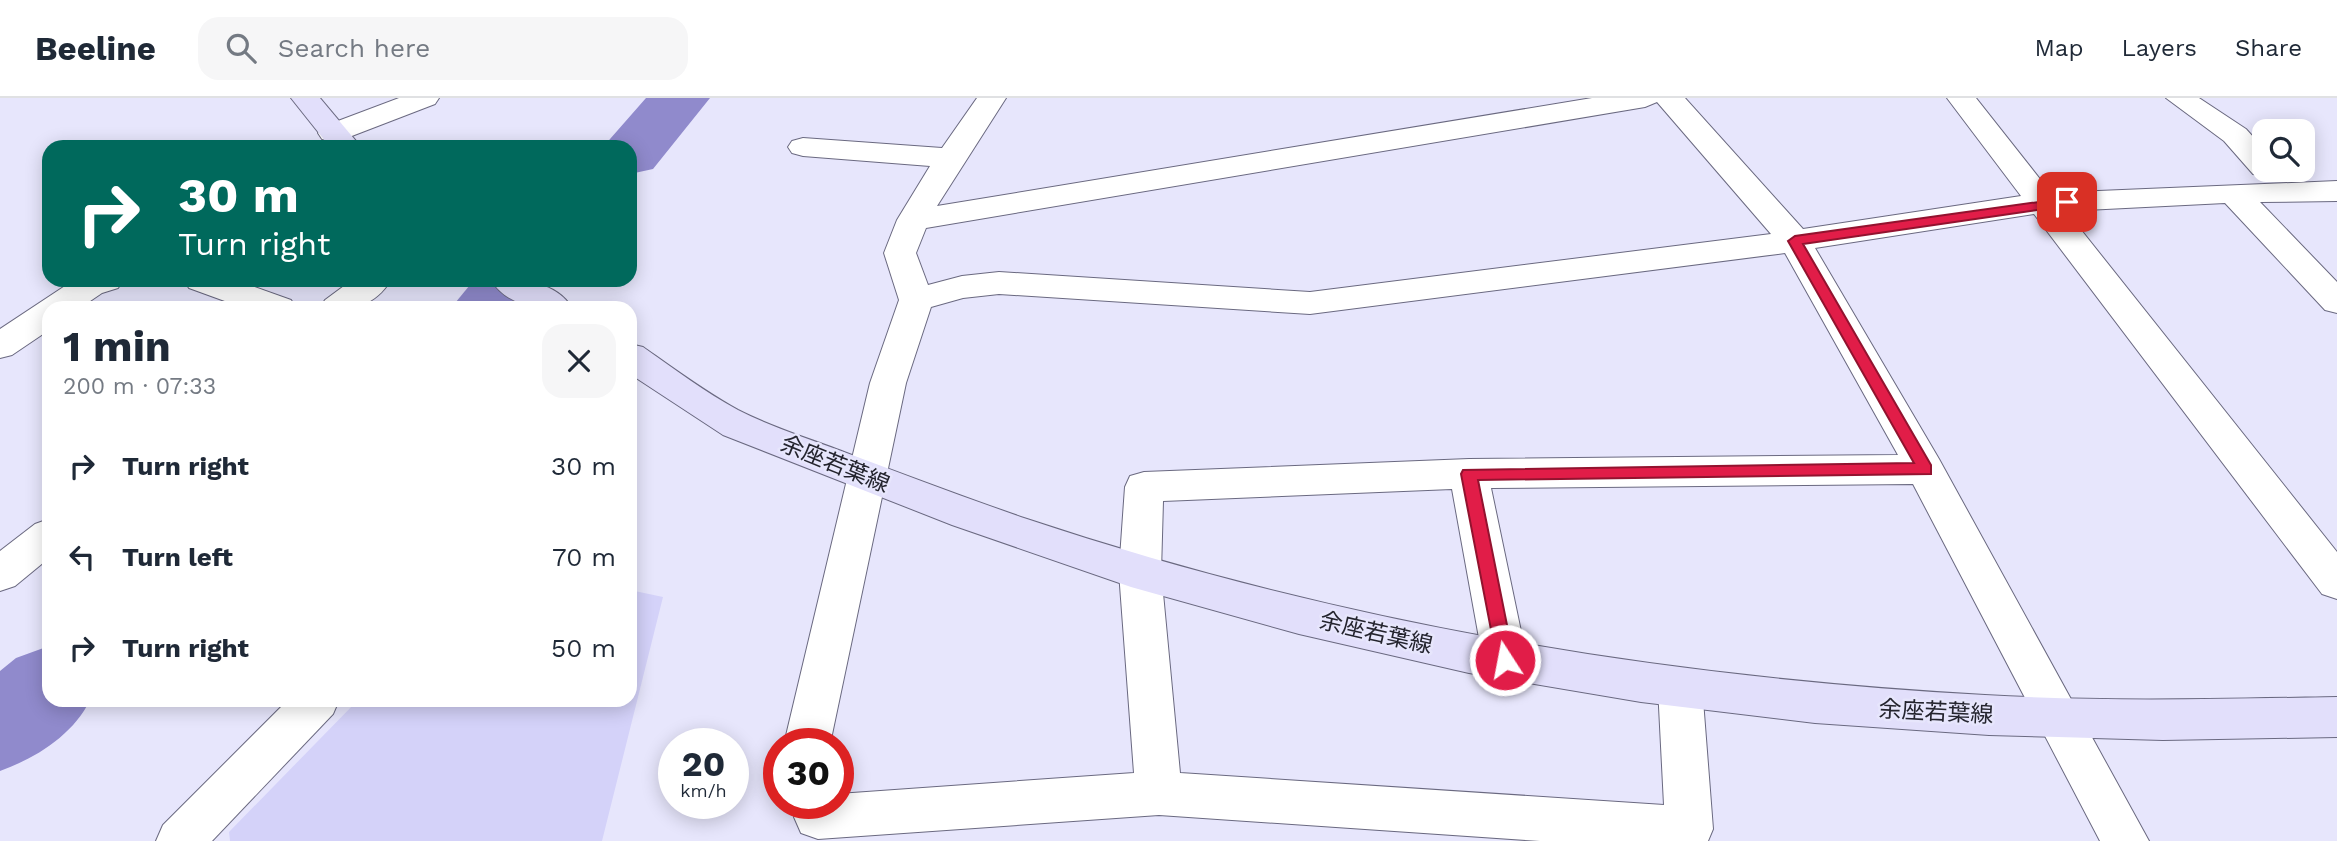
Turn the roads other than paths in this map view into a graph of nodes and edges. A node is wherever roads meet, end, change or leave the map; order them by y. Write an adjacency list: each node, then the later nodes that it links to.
1 (305, 98): 8 (main road)
2 (425, 98): 8 (street)
3 (992, 98): 11 (street)
4 (1645, 98): 17 (street)
5 (1669, 98): 18 (street)
6 (1961, 98): 16 (street)
7 (2180, 98): 10 (street)
8 (340, 140)
9 (803, 147): 11 (street)
10 (2252, 153)
11 (950, 158): 17 (street)
12 (2259, 182): 15 (street)
13 (2299, 182): 14 (street)
14 (2337, 191)
15 (2233, 193): 16 (street); 26 (street)
16 (2040, 204): 18 (street); 36 (street)
17 (914, 220): 22 (street)
18 (1795, 241): 22 (street); 30 (street)
19 (87, 287): 23 (street)
20 (220, 287): 24 (street)
21 (364, 287): 25 (street)
22 (916, 300): 32 (street)
23 (66, 301)
24 (260, 301)
25 (346, 301)
26 (2337, 302)
27 (42, 318): 28 (street)
28 (0, 346)
29 (637, 362): 32 (main road, 余座若葉線)
30 (1925, 469): 31 (street); 41 (street)
31 (1469, 474): 34 (street); 37 (street)
32 (866, 477): 34 (main road, 余座若葉線); 42 (street)
33 (42, 541): 35 (street)
34 (1140, 572): 37 (main road, 余座若葉線); 43 (street)
35 (0, 574)
36 (2337, 582)
37 (1505, 660): 38 (main road, 余座若葉線)
38 (1680, 687): 41 (main road, 余座若葉線); 43 (street)
39 (310, 707): 45 (street)
40 (2337, 717): 41 (main road, 余座若葉線)
41 (2057, 718): 46 (street)
42 (811, 728)
43 (1159, 793): 44 (street)
44 (815, 821)
45 (180, 841)
46 (2125, 841)

